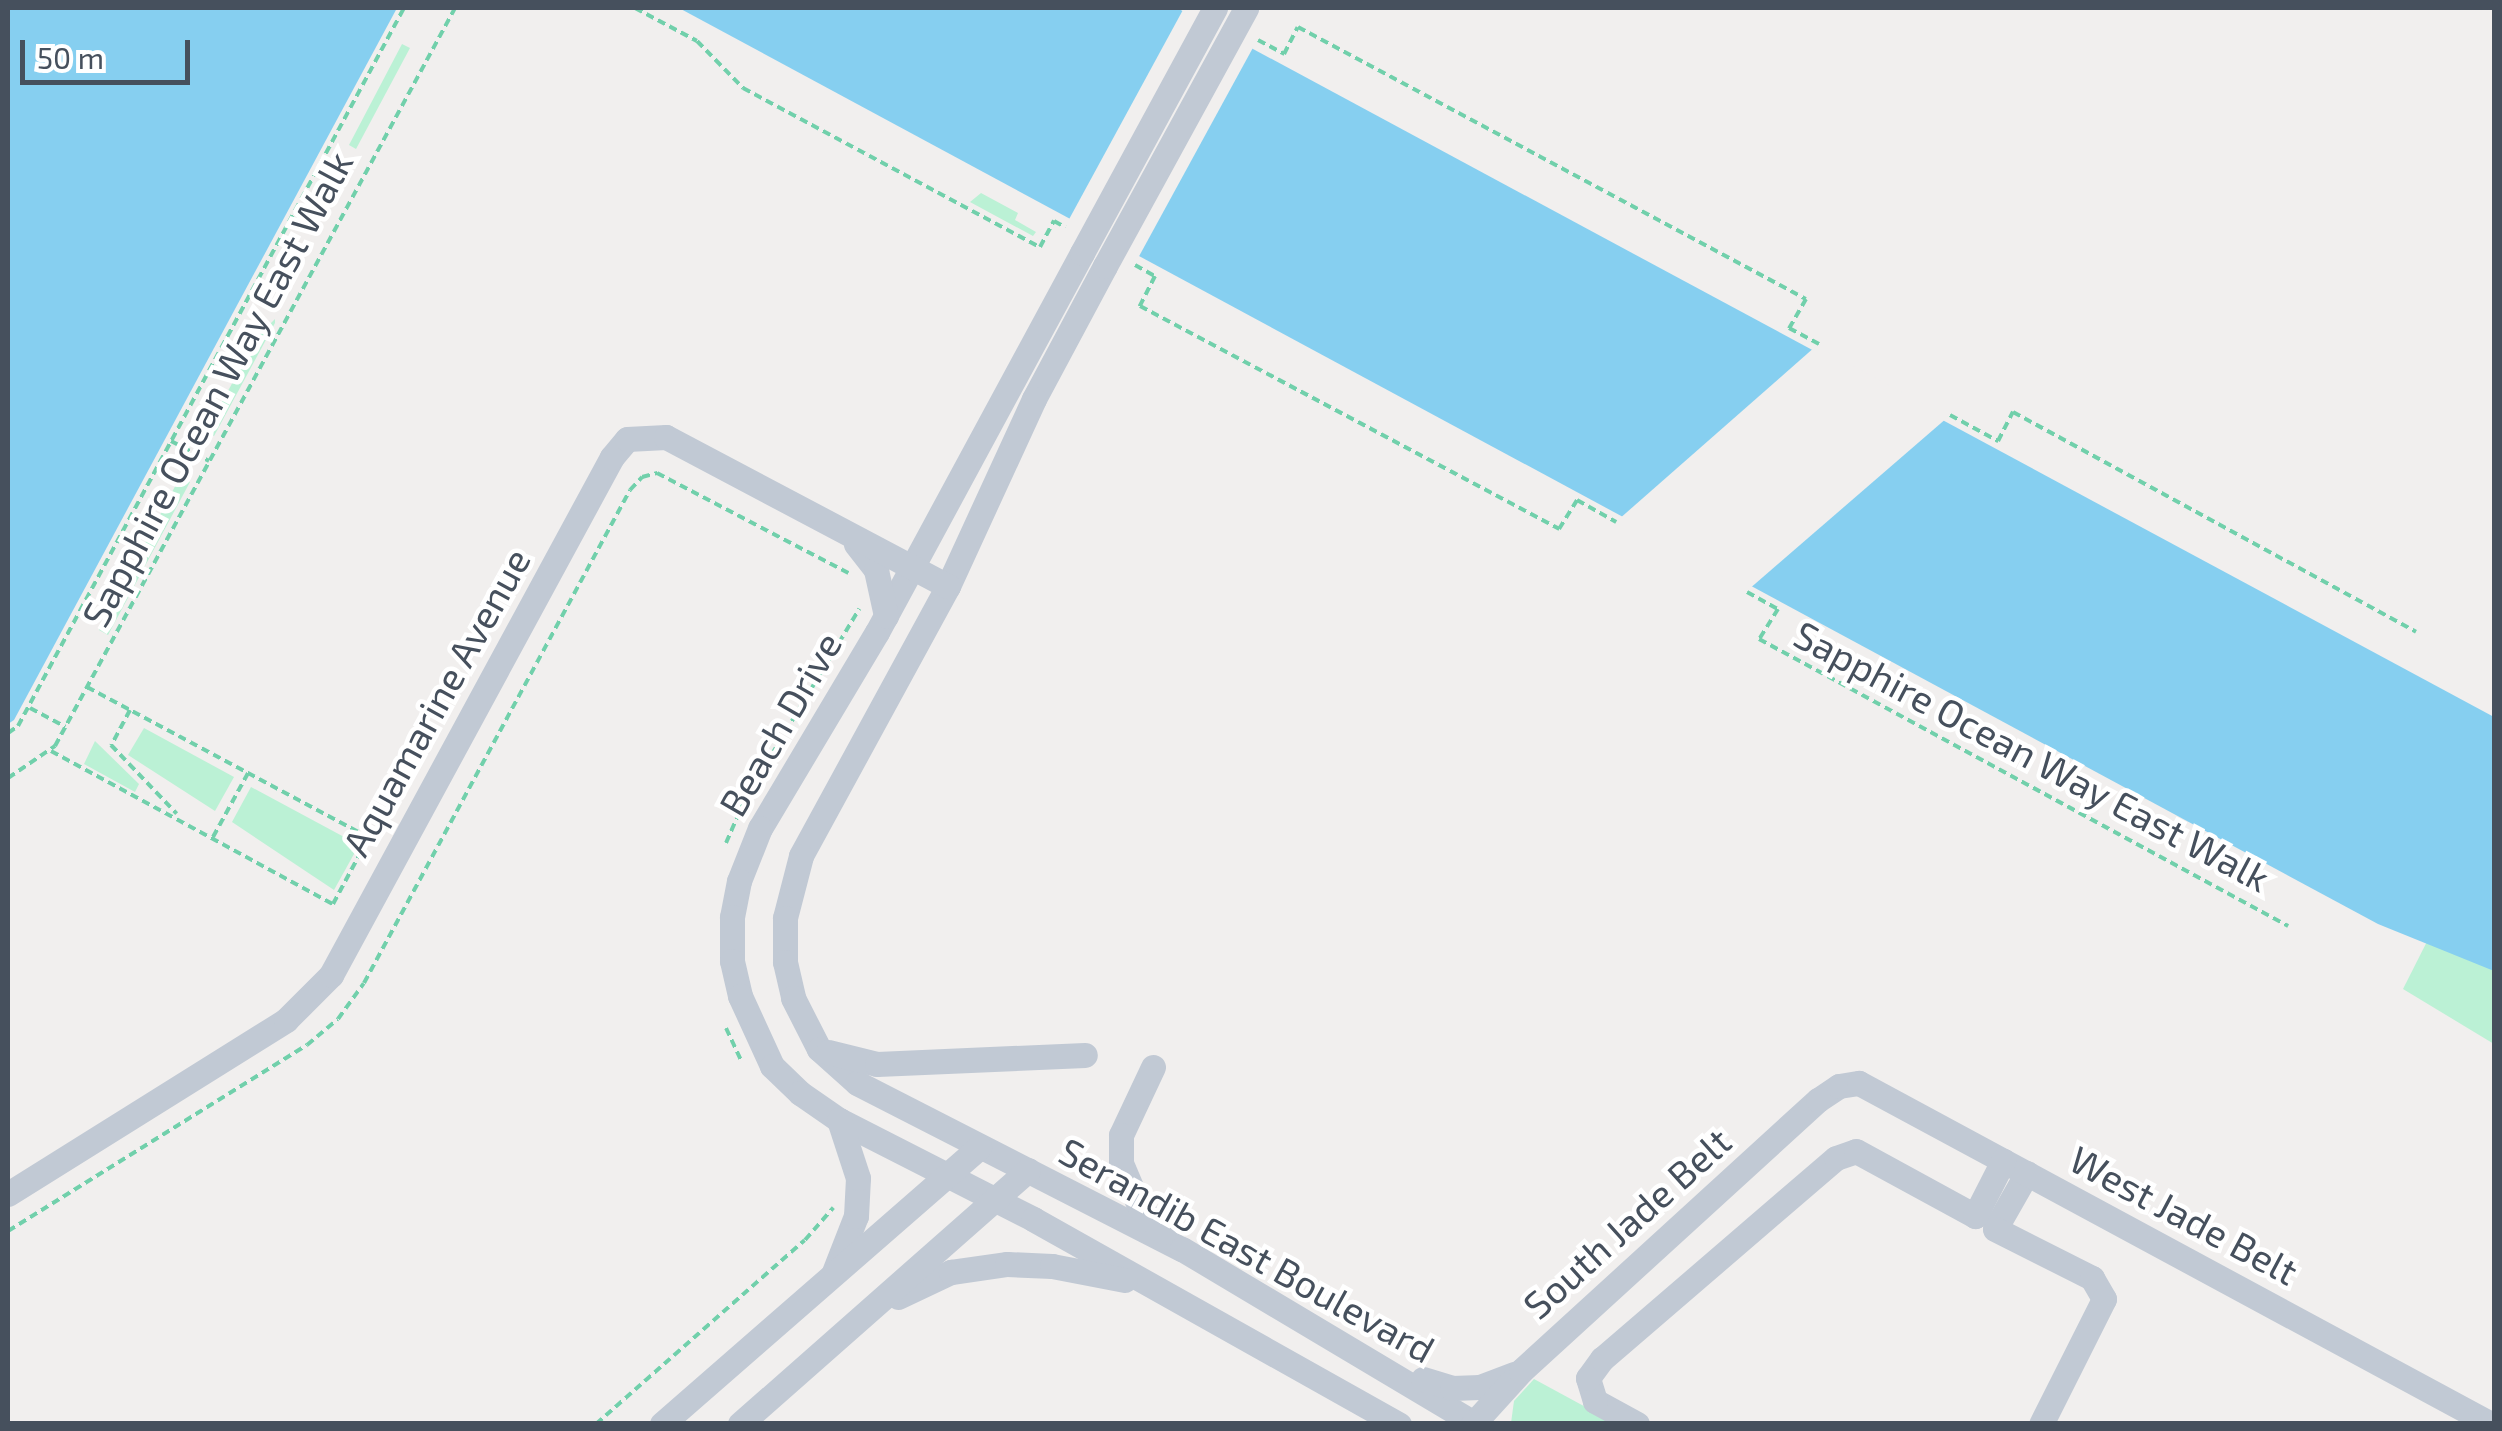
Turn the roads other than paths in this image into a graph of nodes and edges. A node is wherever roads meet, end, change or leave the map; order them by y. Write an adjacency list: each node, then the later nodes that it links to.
1 (1216, 8): 4 (street, Beach Drive, bridge)
2 (1246, 8): 5 (street, Beach Drive, bridge)
3 (844, 531): 4 (street, Aquamarine Avenue); 6 (street); 17 (street, Aquamarine Avenue)
4 (910, 568): 5 (street, Aquamarine Avenue); 6 (street, Beach Drive)
5 (948, 586): 7 (street, Beach Drive)
6 (886, 616): 11 (street, Beach Drive)
7 (819, 1049): 8 (street); 12 (street, Beach Drive)
8 (1084, 1054)
9 (1153, 1067): 19 (street)
10 (1838, 1086): 13 (street, West Jade Belt); 24 (street, South Jade Belt)
11 (839, 1120): 16 (street, Beach Drive); 20 (street)
12 (979, 1146): 14 (street, Serandib East Boulevard); 16 (street)
13 (2004, 1161): 15 (street, West Jade Belt); 30 (street)
14 (1028, 1170): 18 (street); 19 (street, Serandib East Boulevard)
15 (2026, 1174): 31 (street); 32 (street, West Jade Belt)
16 (947, 1176): 18 (street, Serandib East Boulevard); 20 (street)
17 (8, 1194)
18 (994, 1201): 21 (street, Serandib East Boulevard); 22 (street)
19 (1182, 1249): 23 (street, Serandib East Boulevard)
20 (829, 1280): 27 (street)
21 (1150, 1285): 22 (street); 25 (street, Serandib East Boulevard)
22 (873, 1308): 28 (street)
23 (1390, 1369): 24 (street); 26 (street, Serandib East Boulevard)
24 (1521, 1371): 26 (street, South Jade Belt)
25 (1374, 1416): 29 (street, Serandib East Boulevard)
26 (1474, 1423)
27 (662, 1424)
28 (740, 1424)
29 (1399, 1424)
30 (1637, 1424)
31 (2041, 1424)
32 (2491, 1424)

